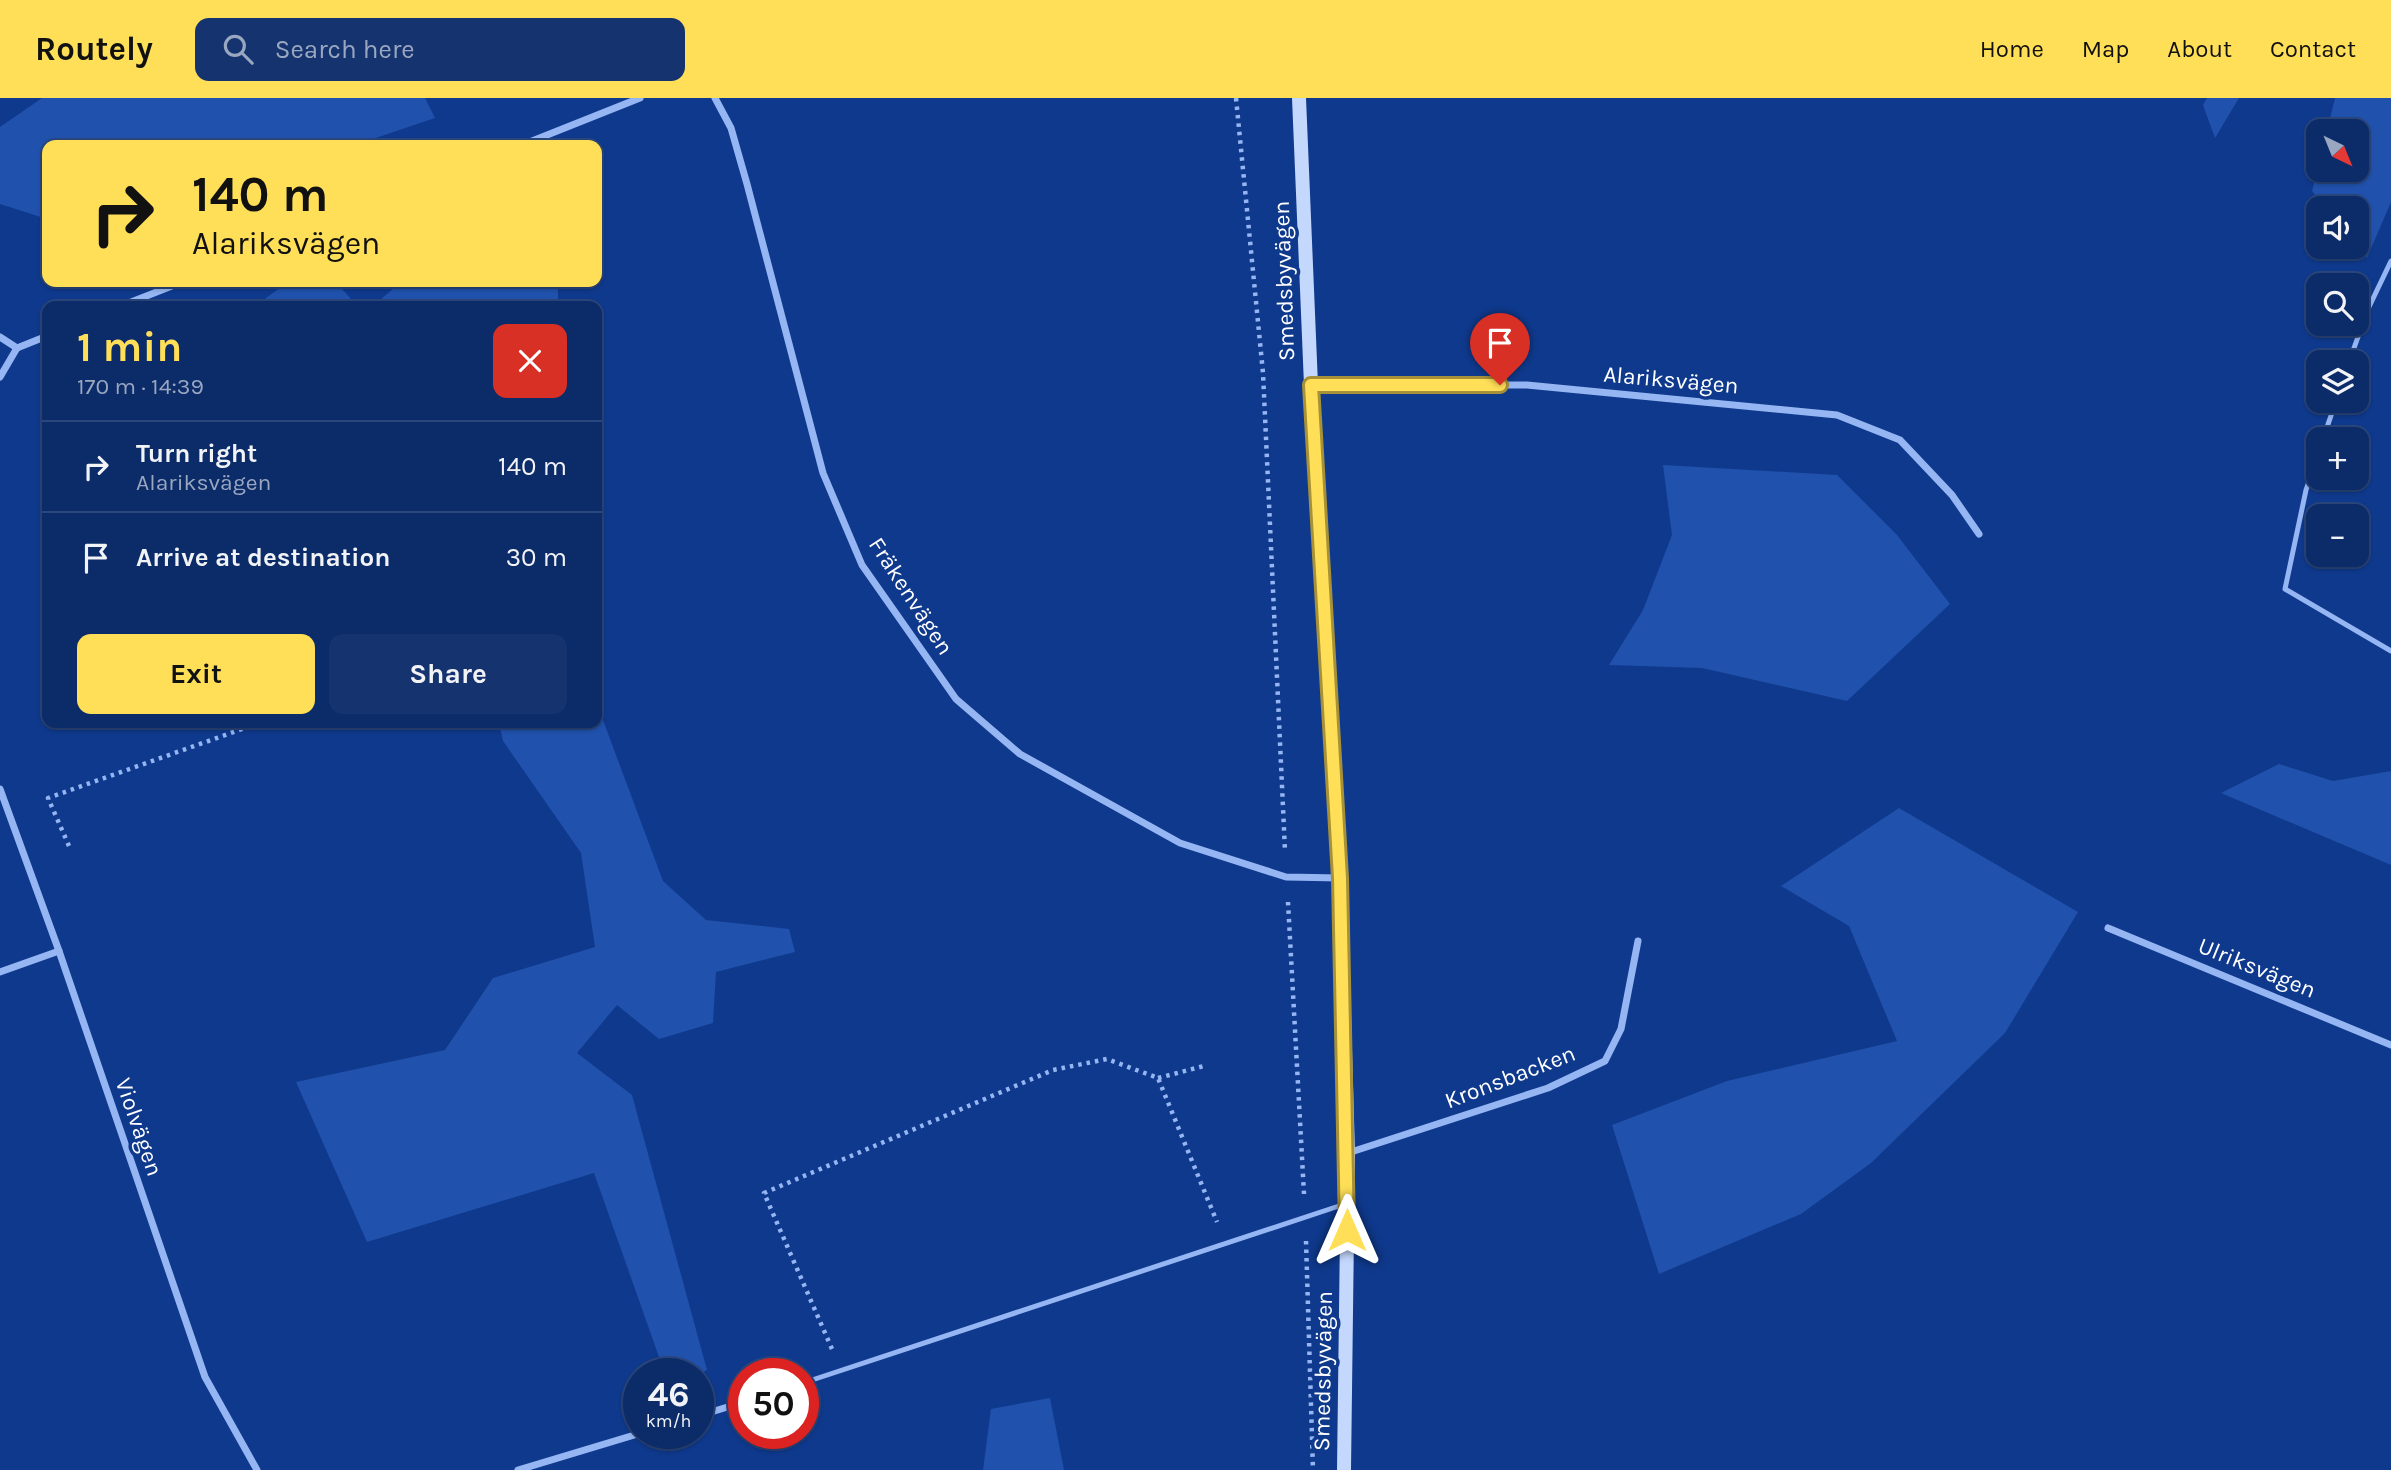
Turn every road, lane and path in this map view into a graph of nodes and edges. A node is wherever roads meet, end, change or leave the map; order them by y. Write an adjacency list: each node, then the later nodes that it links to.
1 (640, 98): 5 (street)
2 (715, 98): 21 (street, Fräkenvägen)
3 (1236, 98): 21 (path)
4 (1299, 98): 14 (main road, Smedsbyvägen)
5 (535, 140)
6 (2391, 261): 12 (lane)
7 (169, 287): 8 (street)
8 (134, 301)
9 (0, 337): 11 (street)
10 (42, 338): 11 (street)
11 (17, 348): 13 (street)
12 (2353, 350)
13 (0, 377)
14 (1311, 385): 16 (street, Alariksvägen); 22 (main road, Smedsbyvägen)
15 (2306, 490): 17 (lane)
16 (1979, 534)
17 (2391, 651)
18 (246, 728): 20 (path)
19 (0, 789): 25 (street, Violvägen)
20 (69, 846)
21 (1286, 877): 22 (street, Fräkenvägen); 32 (path)
22 (1340, 878): 30 (main road, Smedsbyvägen)
23 (2108, 928): 27 (street, Ulriksvägen)
24 (1638, 941): 30 (street, Kronsbacken)
25 (59, 951): 26 (street); 37 (street, Violvägen)
26 (0, 972)
27 (2391, 1045)
28 (1204, 1066): 29 (path)
29 (1158, 1078): 33 (path); 34 (path)
30 (1348, 1153): 31 (main road, Smedsbyvägen)
31 (1347, 1203): 32 (lane); 40 (main road, Smedsbyvägen)
32 (1305, 1216): 33 (lane); 39 (path)
33 (1226, 1243): 34 (lane)
34 (841, 1370): 35 (lane)
35 (819, 1378)
36 (623, 1438): 38 (street)
37 (257, 1470)
38 (518, 1470)
39 (1313, 1470)
40 (1344, 1470)

